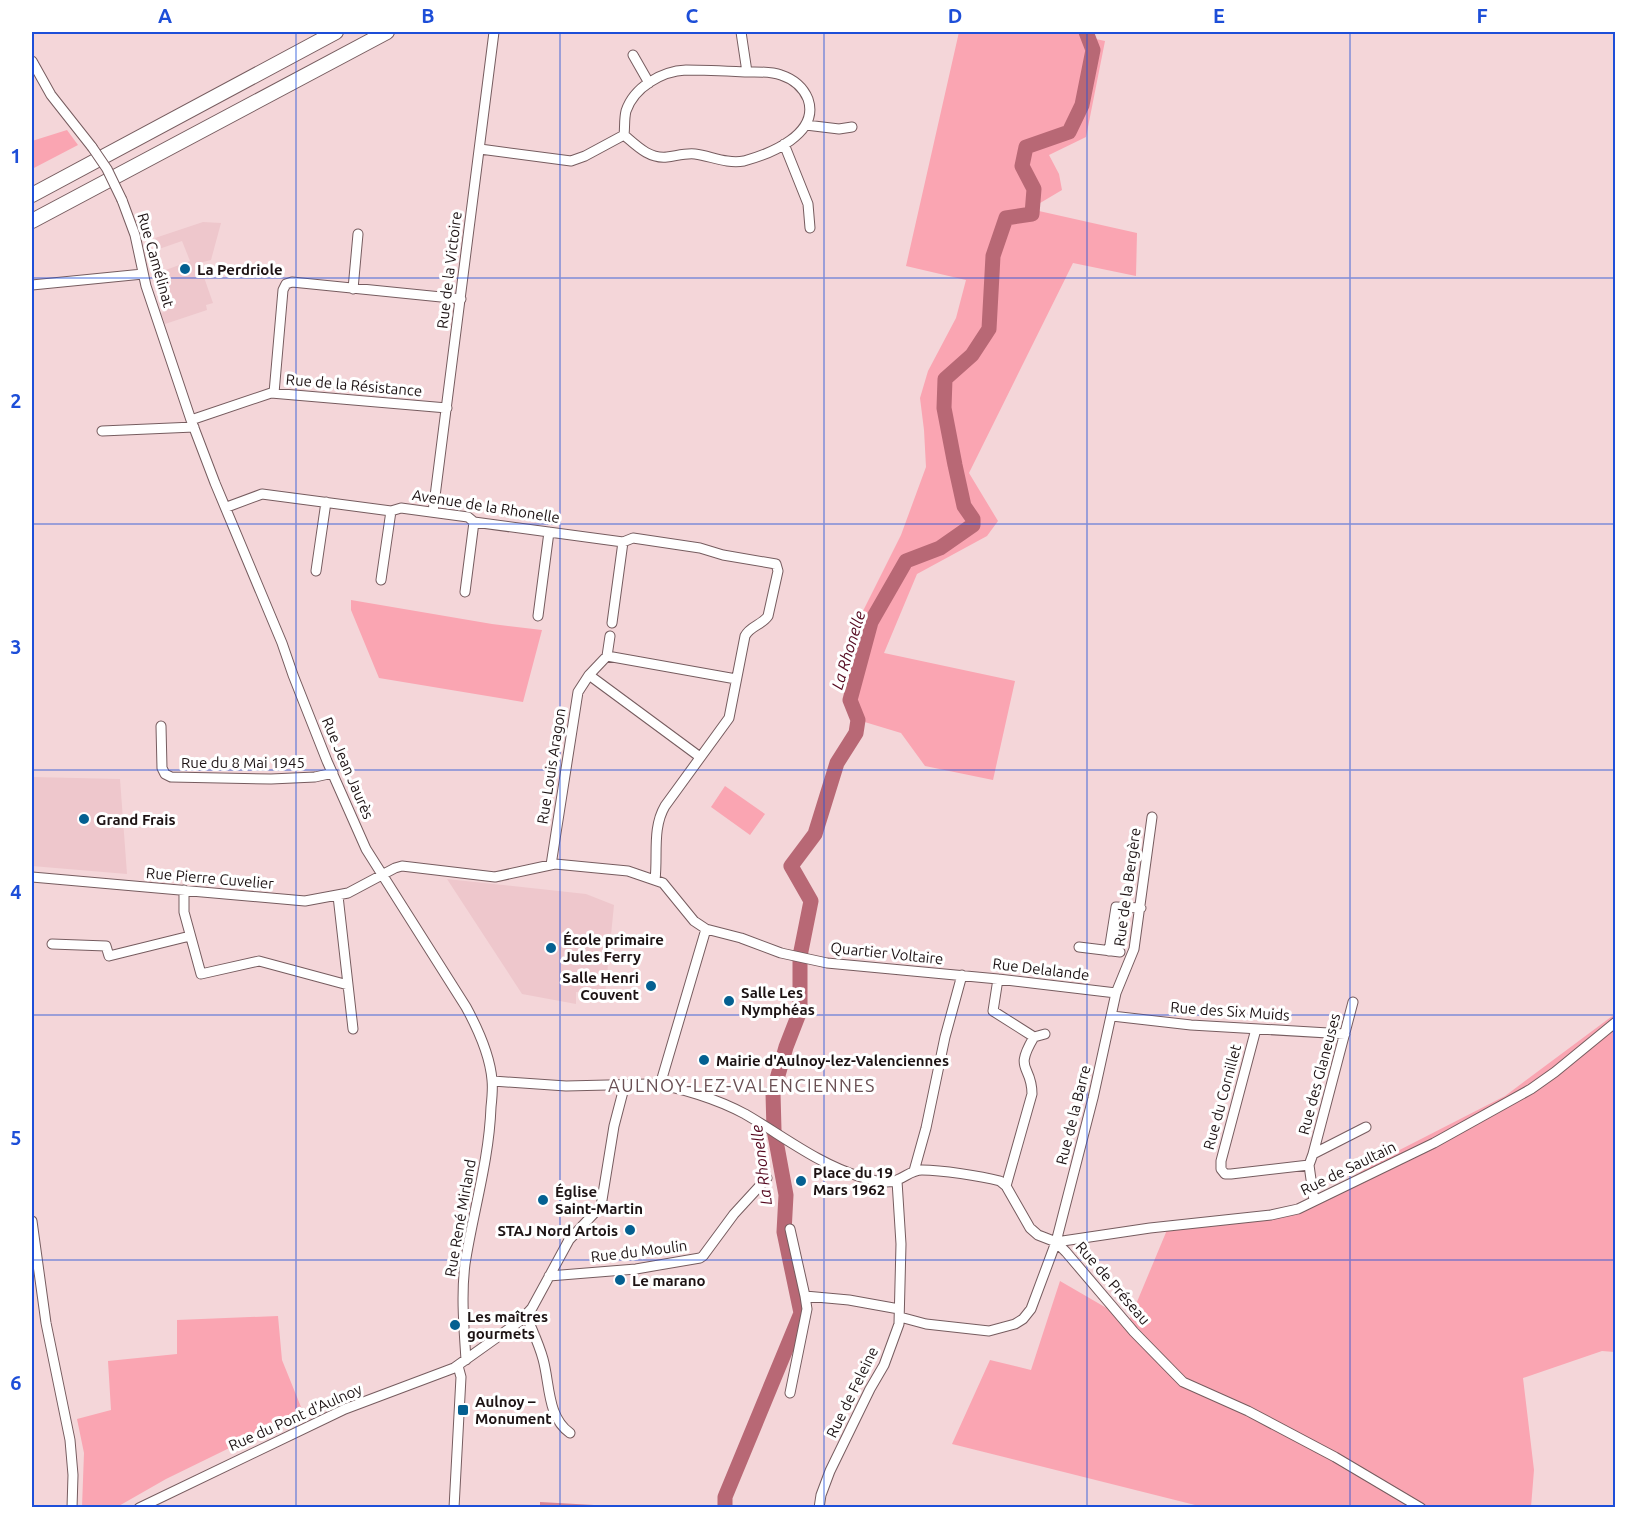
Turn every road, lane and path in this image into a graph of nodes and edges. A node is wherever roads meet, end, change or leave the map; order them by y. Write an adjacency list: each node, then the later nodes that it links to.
1 (336, 32): 14 (highway)
2 (387, 32): 15 (highway)
3 (495, 32): 13 (street, Rue de la Victoire)
4 (741, 32): 7 (street)
5 (633, 55): 8 (street)
6 (32, 61): 18 (street, Rue Camélinat, bridge)
7 (747, 72): 8 (street); 9 (street)
8 (649, 83): 11 (street)
9 (806, 125): 10 (street); 12 (street)
10 (852, 127)
11 (624, 135): 12 (street); 13 (street)
12 (784, 144): 16 (street)
13 (480, 149): 21 (street, Rue de la Victoire)
14 (32, 195)
15 (32, 221)
16 (810, 228)
17 (358, 234): 20 (street)
18 (143, 274): 19 (street); 24 (street, Rue Camélinat)
19 (32, 285)
20 (353, 289): 21 (street); 22 (street)
21 (460, 299): 23 (street, Rue de la Victoire)
22 (274, 393): 23 (street, Rue de la Résistance); 24 (street, Rue de la Résistance)
23 (447, 408): 30 (street, Rue de la Victoire)
24 (193, 424): 25 (street, Rue de la Résistance); 26 (street, Rue Camélinat)
25 (102, 431)
26 (204, 452): 28 (street, Rue Jean Jaurès)
27 (326, 502): 28 (street, Avenue de la Rhonelle); 29 (street, Avenue de la Rhonelle); 34 (street)
28 (227, 507): 45 (street, Rue Jean Jaurès)
29 (391, 511): 30 (street, Avenue de la Rhonelle); 35 (street)
30 (433, 512): 31 (street, Avenue de la Rhonelle)
31 (474, 522): 32 (street, Avenue de la Rhonelle); 36 (street)
32 (549, 532): 33 (street, Avenue de la Rhonelle); 37 (street)
33 (623, 542): 38 (street); 42 (street, Avenue de la Rhonelle)
34 (316, 571)
35 (381, 580)
36 (465, 592)
37 (538, 616)
38 (612, 623)
39 (610, 636): 40 (street)
40 (607, 656): 41 (street, Rue Louis Aragon); 42 (street)
41 (589, 675): 44 (street); 47 (street, Rue Louis Aragon)
42 (736, 679): 44 (street)
43 (161, 726): 45 (street, Rue du 8 Mai 1945)
44 (700, 757): 50 (street)
45 (333, 773): 48 (street, Rue Jean Jaurès)
46 (1152, 817): 53 (street, Rue de la Bergère)
47 (551, 865): 48 (street, Rue Pierre Cuvelier); 50 (street, Rue Pierre Cuvelier)
48 (381, 875): 52 (street, Rue Pierre Cuvelier); 72 (street, Rue Jean Jaurès)
49 (32, 876): 51 (street, Rue Pierre Cuvelier)
50 (655, 879): 54 (street)
51 (184, 890): 52 (street, Rue Pierre Cuvelier); 55 (street)
52 (338, 896): 62 (street)
53 (1141, 908): 58 (street); 63 (street, Rue de la Bergère)
54 (706, 929): 60 (street, Quartier Voltaire); 74 (street)
55 (190, 936): 56 (street); 62 (street)
56 (52, 944)
57 (1079, 947): 58 (street)
58 (1109, 951): 59 (street)
59 (1120, 952)
60 (962, 975): 61 (street, Rue Delalande); 78 (street)
61 (998, 979): 63 (street, Rue Delalande); 71 (street)
62 (348, 985): 67 (street)
63 (1116, 993): 65 (street, Rue de la Barre)
64 (1353, 1002): 70 (street, Rue des Glaneuses)
65 (1112, 1017): 68 (street, Rue des Six Muids); 85 (street, Rue de la Barre)
66 (1616, 1022): 82 (street, Rue de Saultain)
67 (353, 1029)
68 (1256, 1029): 70 (street, Rue des Six Muids); 77 (street, Rue du Cornillet)
69 (1045, 1034): 71 (street)
70 (1345, 1034): 76 (street, Rue des Glaneuses)
71 (1034, 1037): 81 (street)
72 (492, 1081): 73 (street); 91 (street, Rue René Mirland)
73 (625, 1084): 74 (street); 87 (street)
74 (660, 1085): 80 (street)
75 (1366, 1127): 76 (street)
76 (1313, 1154): 77 (street, Rue des Glaneuses)
77 (1309, 1166): 82 (street)
78 (914, 1171): 80 (street); 81 (street)
79 (767, 1178): 87 (street, Rue du Moulin)
80 (897, 1180): 89 (street, Rue de Feleine)
81 (1006, 1186): 85 (street, Rue de Préseau)
82 (1314, 1201): 85 (street, Rue de Saultain)
83 (32, 1221): 86 (street)
84 (790, 1229): 88 (street)
85 (1056, 1242): 89 (street, Rue de la Barre); 98 (street, Rue de Préseau)
86 (34, 1250): 94 (street)
87 (549, 1276): 90 (street)
88 (806, 1296): 89 (street, Rue de la Barre); 92 (street)
89 (899, 1313): 97 (street, Rue de Feleine)
90 (526, 1315): 91 (street, Rue du Pont d'Aulnoy); 93 (street)
91 (462, 1363): 95 (street, Rue du Pont d'Aulnoy); 96 (street, Rue René Mirland)
92 (790, 1393)
93 (570, 1433)
94 (72, 1508)
95 (139, 1508)
96 (454, 1508)
97 (819, 1508)
98 (1420, 1508)

